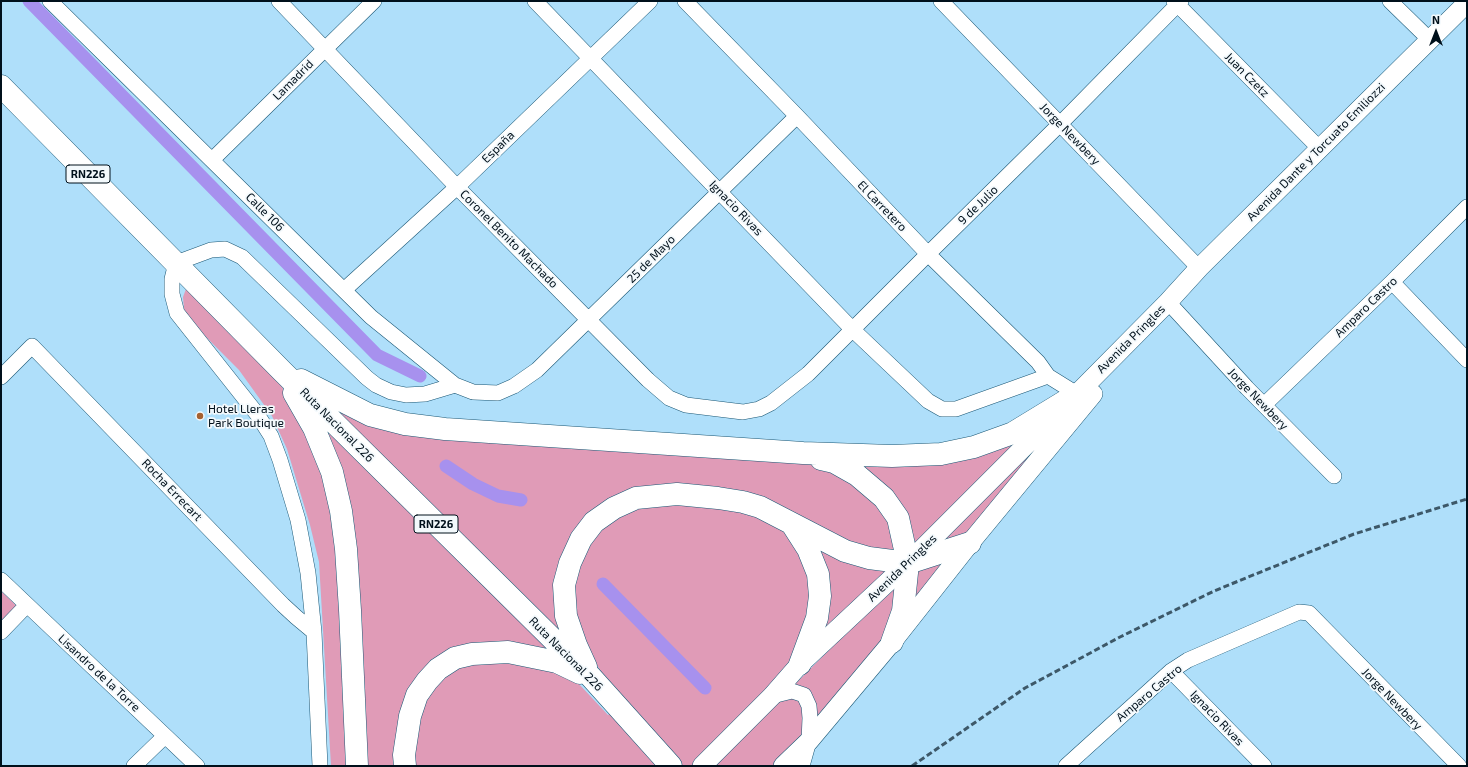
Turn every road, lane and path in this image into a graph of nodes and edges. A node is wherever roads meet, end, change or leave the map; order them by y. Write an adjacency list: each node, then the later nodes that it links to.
1 (50, 1): 18 (street, Calle 106)
2 (279, 1): 12 (street, Coronel Benito Machado)
3 (374, 1): 12 (street, Lamadrid)
4 (535, 1): 13 (street, Ignacio Rivas)
5 (650, 1): 13 (street, España)
6 (685, 1): 15 (street, El Carretero)
7 (941, 1): 16 (street, Jorge Newbery)
8 (1390, 1): 11 (street)
9 (1177, 2): 16 (street, 9 de Julio); 17 (street, Juan Czetz)
10 (1467, 3): 11 (main road, Avenida Dante y Torcuato Emiliozzi)
11 (1430, 40): 17 (main road, Avenida Dante y Torcuato Emiliozzi)
12 (325, 48): 18 (street, Lamadrid); 19 (street, Coronel Benito Machado)
13 (590, 58): 19 (street, España); 20 (street, Ignacio Rivas)
14 (1, 86): 23 (highway, Ruta Nacional 226 / RN226)
15 (797, 116): 20 (street, 25 de Mayo); 22 (street, El Carretero)
16 (1060, 124): 22 (street, 9 de Julio); 24 (street, Jorge Newbery)
17 (1320, 149): 24 (main road, Avenida Dante y Torcuato Emiliozzi)
18 (212, 160): 26 (street, Calle 106)
19 (457, 187): 26 (street, España); 28 (street, Coronel Benito Machado)
20 (720, 191): 28 (street, 25 de Mayo); 29 (street, Ignacio Rivas)
21 (1467, 207): 25 (street, Amparo Castro)
22 (928, 254): 29 (street, 9 de Julio); 33 (street, El Carretero)
23 (176, 263): 32 (highway, Ruta Nacional 226 / RN226); 35 (street); 49 (street)
24 (1199, 268): 27 (main road, Avenida Dante y Torcuato Emiliozzi)
25 (1392, 282): 30 (street); 39 (street, Amparo Castro)
26 (344, 290): 35 (street, Calle 106)
27 (1168, 302): 37 (main road, Avenida Pringles); 39 (street, Jorge Newbery)
28 (589, 320): 36 (street, 25 de Mayo); 38 (street, Coronel Benito Machado)
29 (853, 330): 33 (street, Ignacio Rivas); 38 (street, 9 de Julio)
30 (1467, 360)
31 (7, 363): 34 (street); 49 (street, Rocha Errecart)
32 (282, 371): 40 (highway); 53 (highway, Ruta Nacional 226 / RN226); 61 (highway)
33 (1048, 376): 37 (street, El Carretero)
34 (1, 377)
35 (455, 385): 36 (street, Calle 106)
36 (498, 393)
37 (1081, 399): 40 (highway); 43 (main road, Avenida Pringles); 44 (main road, Avenida Pringles)
38 (771, 403)
39 (1264, 405): 41 (street, Jorge Newbery)
40 (803, 453): 44 (highway)
41 (1334, 476)
42 (792, 524): 44 (highway); 51 (highway); 53 (highway)
43 (970, 543): 44 (highway); 50 (main road, Avenida Pringles)
44 (908, 563): 50 (highway); 51 (main road, Avenida Pringles)
45 (1, 580): 46 (street, Lisandro de la Torre)
46 (27, 606): 48 (street); 55 (street, Lisandro de la Torre)
47 (1309, 613): 52 (street, Amparo Castro); 68 (street, Jorge Newbery)
48 (1, 632)
49 (314, 632): 60 (street)
50 (892, 642): 56 (main road, Avenida Pringles)
51 (800, 664): 54 (main road, Avenida Pringles)
52 (1171, 671): 57 (street, Amparo Castro); 67 (street, Ignacio Rivas)
53 (591, 677): 62 (highway); 63 (highway, Ruta Nacional 226 / RN226)
54 (772, 696): 56 (street); 64 (main road, Avenida Pringles)
55 (165, 736): 58 (street); 59 (street, Lisandro de la Torre)
56 (809, 741): 65 (main road, Avenida Pringles); 66 (street)
57 (1071, 764)
58 (134, 766)
59 (197, 766)
60 (320, 766)
61 (357, 766)
62 (405, 766)
63 (671, 766)
64 (702, 766)
65 (784, 766)
66 (802, 766)
67 (1264, 766)
68 (1459, 766)

